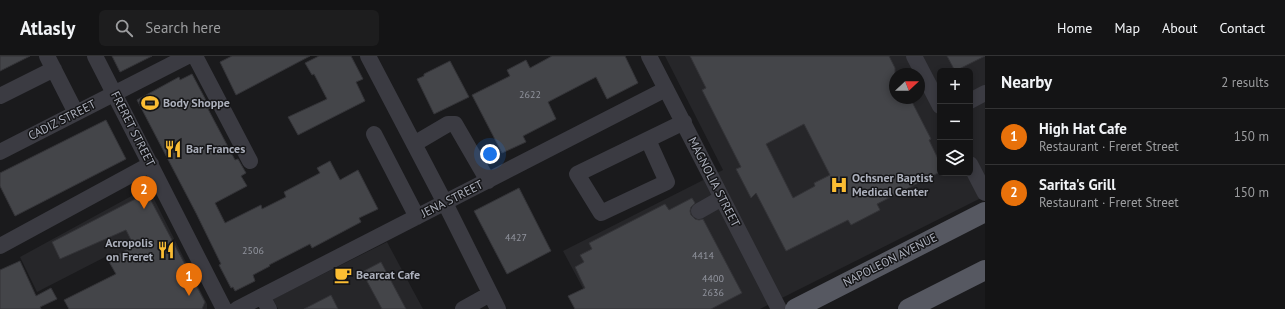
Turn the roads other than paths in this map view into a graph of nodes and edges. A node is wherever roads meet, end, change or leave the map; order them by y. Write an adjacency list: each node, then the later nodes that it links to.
1 (95, 56): 11 (street, FRERET STREET)
2 (188, 56): 11 (street, CADIZ STREET)
3 (195, 56): 22 (street)
4 (368, 56): 20 (street)
5 (649, 56): 10 (street, MAGNOLIA STREET)
6 (914, 56): 15 (street)
7 (51, 63): 13 (street); 16 (street)
8 (985, 82): 9 (street)
9 (985, 86)
10 (666, 89): 17 (street, MAGNOLIA STREET); 25 (street, JENA STREET)
11 (115, 93): 16 (street, CADIZ STREET); 23 (street, FRERET STREET)
12 (985, 93): 14 (street)
13 (0, 96)
14 (973, 99)
15 (939, 104)
16 (76, 113): 21 (street, CADIZ STREET)
17 (684, 122): 19 (street); 27 (street, MAGNOLIA STREET)
18 (374, 134): 31 (street)
19 (648, 140): 19 (street)
20 (414, 144): 25 (street); 28 (street)
21 (0, 152)
22 (250, 161)
23 (151, 164): 32 (street); 36 (street, FRERET STREET)
24 (973, 170): 26 (street)
25 (488, 181): 28 (street, JENA STREET)
26 (985, 193)
27 (722, 198): 29 (street); 40 (street, MAGNOLIA STREET)
28 (445, 203): 31 (street, JENA STREET); 34 (street)
29 (699, 211)
30 (985, 212): 41 (main road, NAPOLEON AVENUE)
31 (417, 217): 35 (street, JENA STREET)
32 (0, 246)
33 (985, 270): 42 (main road)
34 (490, 294): 38 (street); 39 (street)
35 (265, 303): 37 (street, JENA STREET)
36 (224, 309)
37 (237, 309)
38 (463, 309)
39 (498, 309)
40 (779, 309)
41 (795, 309)
42 (908, 309)

